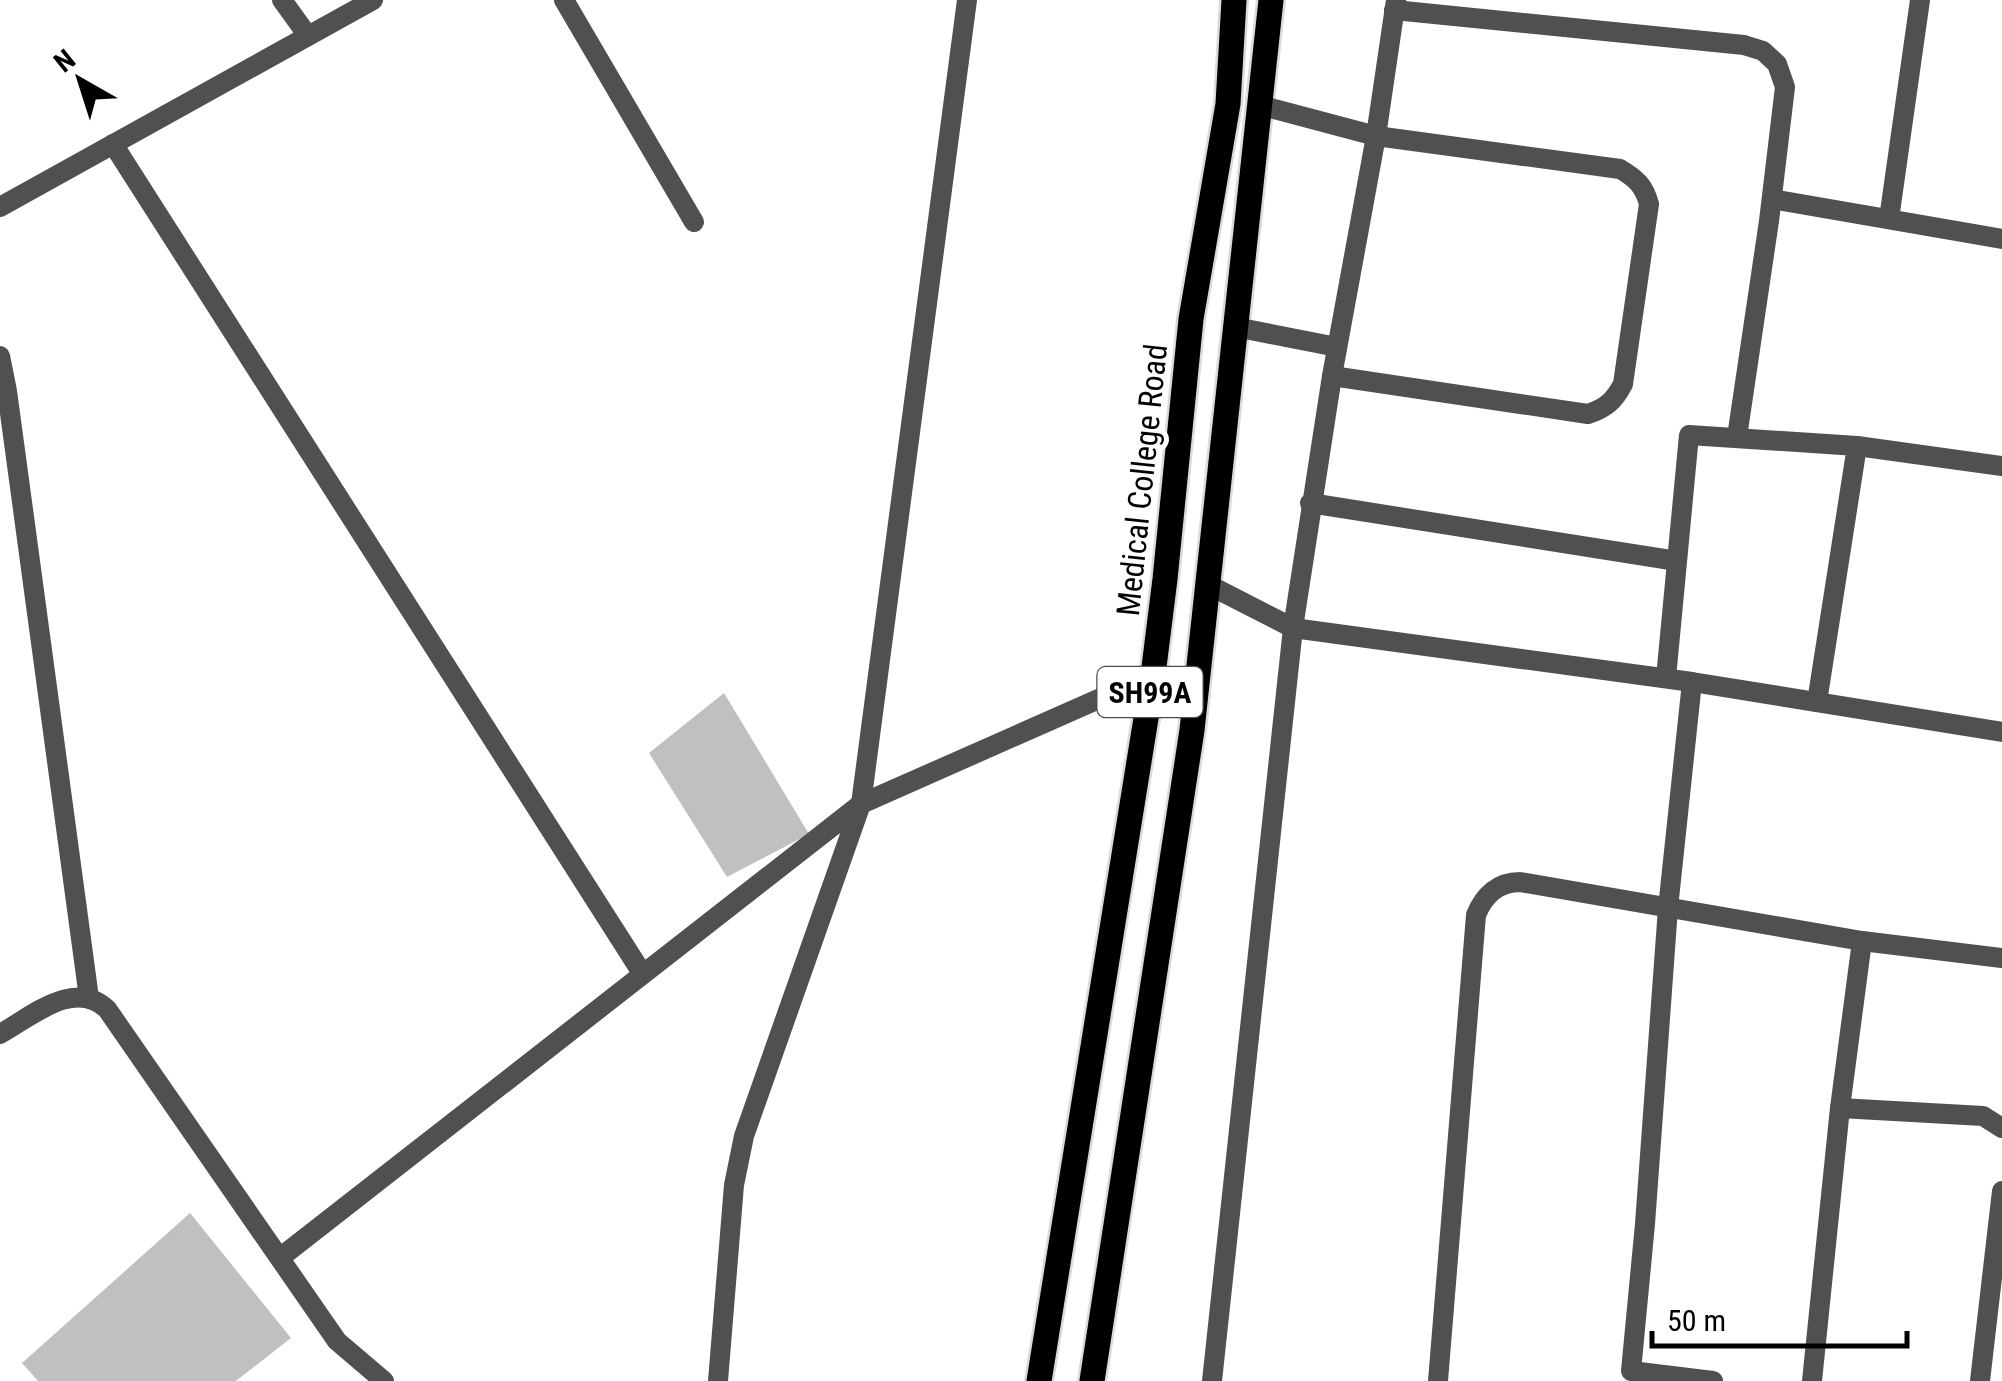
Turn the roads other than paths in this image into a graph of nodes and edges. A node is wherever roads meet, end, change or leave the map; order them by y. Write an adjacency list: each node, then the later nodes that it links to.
1 (282, 0): 9 (street)
2 (372, 0): 9 (street)
3 (564, 0): 16 (street)
4 (967, 0): 34 (street)
5 (1234, 0): 29 (main road, Medical College Road / SH99A)
6 (1271, 0): 10 (main road)
7 (1920, 0): 15 (street)
8 (1395, 5): 11 (street); 13 (street)
9 (308, 36): 12 (street)
10 (1260, 106): 11 (street); 18 (main road)
11 (1376, 136): 19 (street); 21 (street)
12 (112, 144): 14 (street); 38 (street)
13 (1772, 199): 15 (street); 22 (street)
14 (0, 207)
15 (1890, 219): 17 (street)
16 (694, 222)
17 (2002, 239)
18 (1236, 328): 19 (street); 27 (main road)
19 (1337, 347): 21 (street)
20 (0, 356): 39 (street)
21 (1332, 376): 25 (street)
22 (1737, 438): 23 (street); 26 (street)
23 (1857, 446): 24 (street); 32 (street)
24 (2002, 466)
25 (1310, 504): 26 (street); 28 (street)
26 (1677, 561): 30 (street)
27 (1208, 584): 28 (street); 49 (main road)
28 (1293, 628): 30 (street); 50 (street)
29 (1153, 675): 34 (street); 48 (main road, Medical College Road / SH99A)
30 (1666, 678): 31 (street)
31 (1692, 682): 32 (street); 35 (street)
32 (1817, 702): 33 (street)
33 (2002, 732)
34 (861, 804): 38 (street); 47 (street)
35 (1668, 908): 36 (street); 45 (street); 51 (street)
36 (1862, 941): 37 (street); 41 (street)
37 (2002, 958)
38 (642, 973): 44 (street)
39 (89, 998): 40 (street); 44 (street)
40 (0, 1034)
41 (1840, 1108): 42 (street); 53 (street)
42 (2002, 1128)
43 (2002, 1190): 54 (street)
44 (280, 1257): 46 (street)
45 (1630, 1376): 52 (street)
46 (384, 1381)
47 (718, 1381)
48 (1039, 1381)
49 (1092, 1381)
50 (1212, 1381)
51 (1438, 1381)
52 (1713, 1381)
53 (1812, 1381)
54 (1980, 1381)

